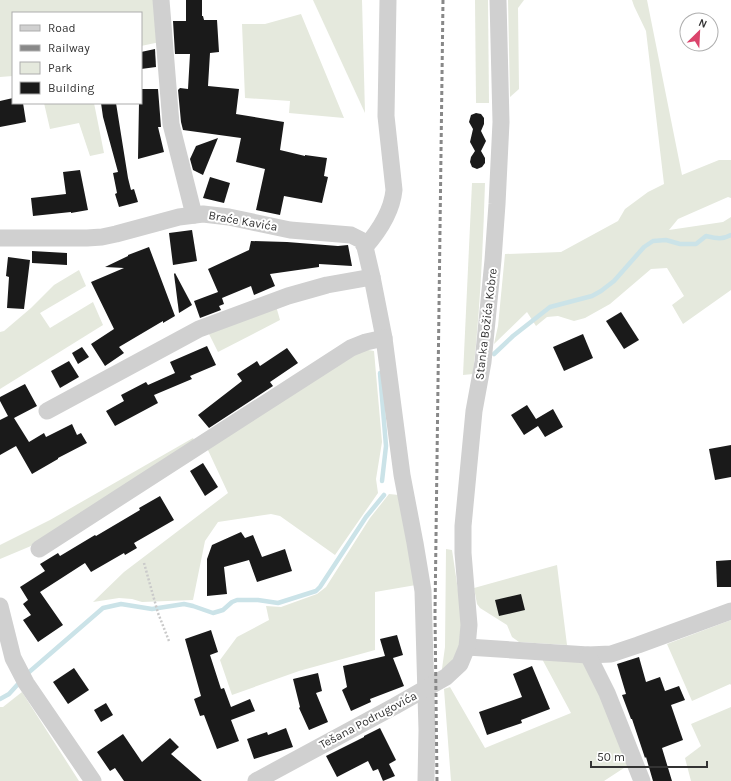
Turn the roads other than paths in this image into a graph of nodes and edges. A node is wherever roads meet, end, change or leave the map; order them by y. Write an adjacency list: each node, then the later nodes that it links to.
1 (161, 0): 4 (street)
2 (388, 0): 6 (street)
3 (498, 0): 13 (street, Stanka Božića Kobre)
4 (194, 215): 5 (street, Braće Kavića); 6 (street, Braće Kavića)
5 (0, 238)
6 (365, 247): 7 (street)
7 (372, 277): 8 (street); 9 (street)
8 (384, 338): 10 (street); 15 (street)
9 (47, 412)
10 (39, 549)
11 (0, 606): 16 (street)
12 (731, 611): 14 (street)
13 (467, 647): 14 (street); 15 (street, Tešana Podrugovića)
14 (588, 655): 19 (street)
15 (425, 690): 17 (street, Tešana Podrugovića); 18 (street)
16 (93, 781)
17 (256, 781)
18 (426, 781)
19 (642, 781)

